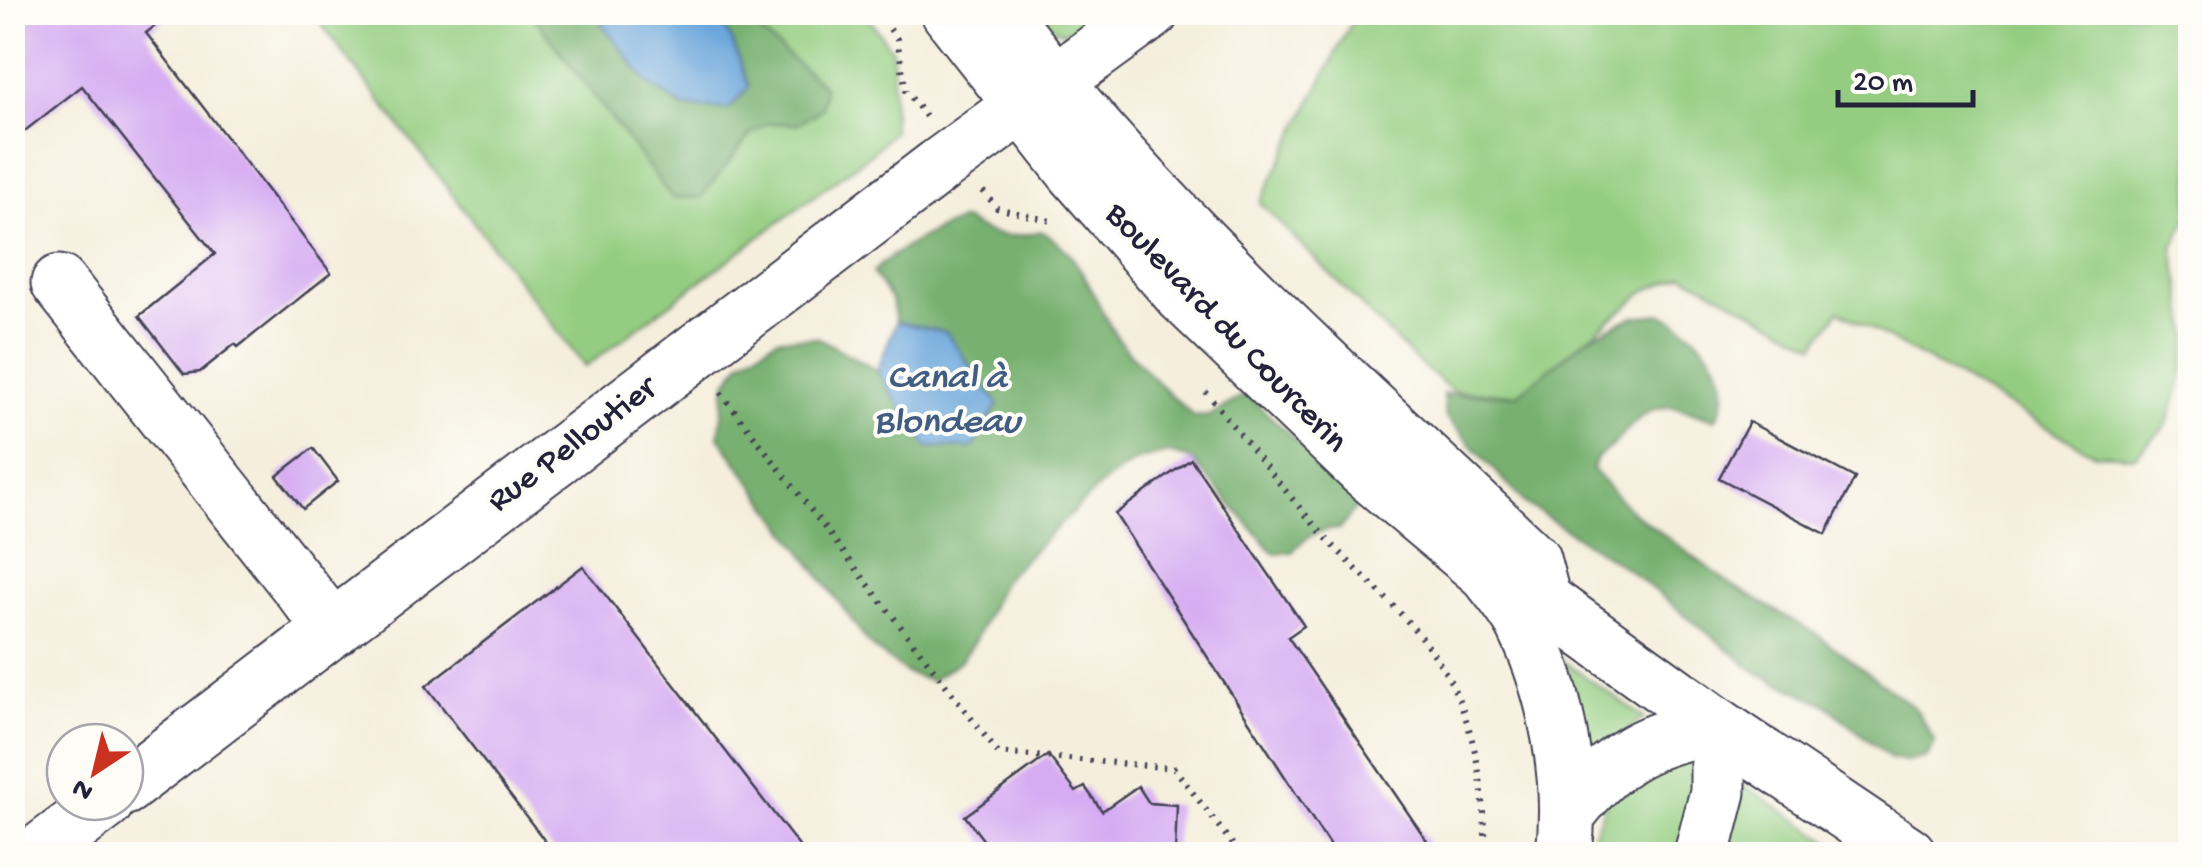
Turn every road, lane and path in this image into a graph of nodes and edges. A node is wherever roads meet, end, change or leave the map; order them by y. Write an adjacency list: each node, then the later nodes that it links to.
1 (878, 12): 6 (path)
2 (949, 12): 5 (main road, Boulevard du Courcerin)
3 (1000, 12): 5 (main road, Boulevard du Courcerin)
4 (1151, 12): 5 (main road, Rue Pelloutier)
5 (1037, 94): 6 (main road, Rue Pelloutier); 11 (main road, Boulevard du Courcerin); 12 (main road, Boulevard du Courcerin)
6 (954, 155): 7 (path); 9 (main road, Rue Pelloutier)
7 (1064, 229)
8 (59, 283): 13 (main road)
9 (692, 356): 13 (main road, Rue Pelloutier); 20 (path)
10 (1193, 377): 21 (path)
11 (1488, 574): 12 (main road, Boulevard du Courcerin); 17 (main road)
12 (1543, 600): 14 (main road, Boulevard du Courcerin)
13 (333, 629): 15 (main road, Rue Pelloutier)
14 (1718, 726): 17 (main road); 18 (main road, Boulevard du Courcerin); 22 (main road)
15 (145, 773)
16 (79, 822): 19 (main road)
17 (1566, 833)
18 (1917, 851)
19 (37, 854)
20 (1240, 854)
21 (1486, 854)
22 (1702, 854)

